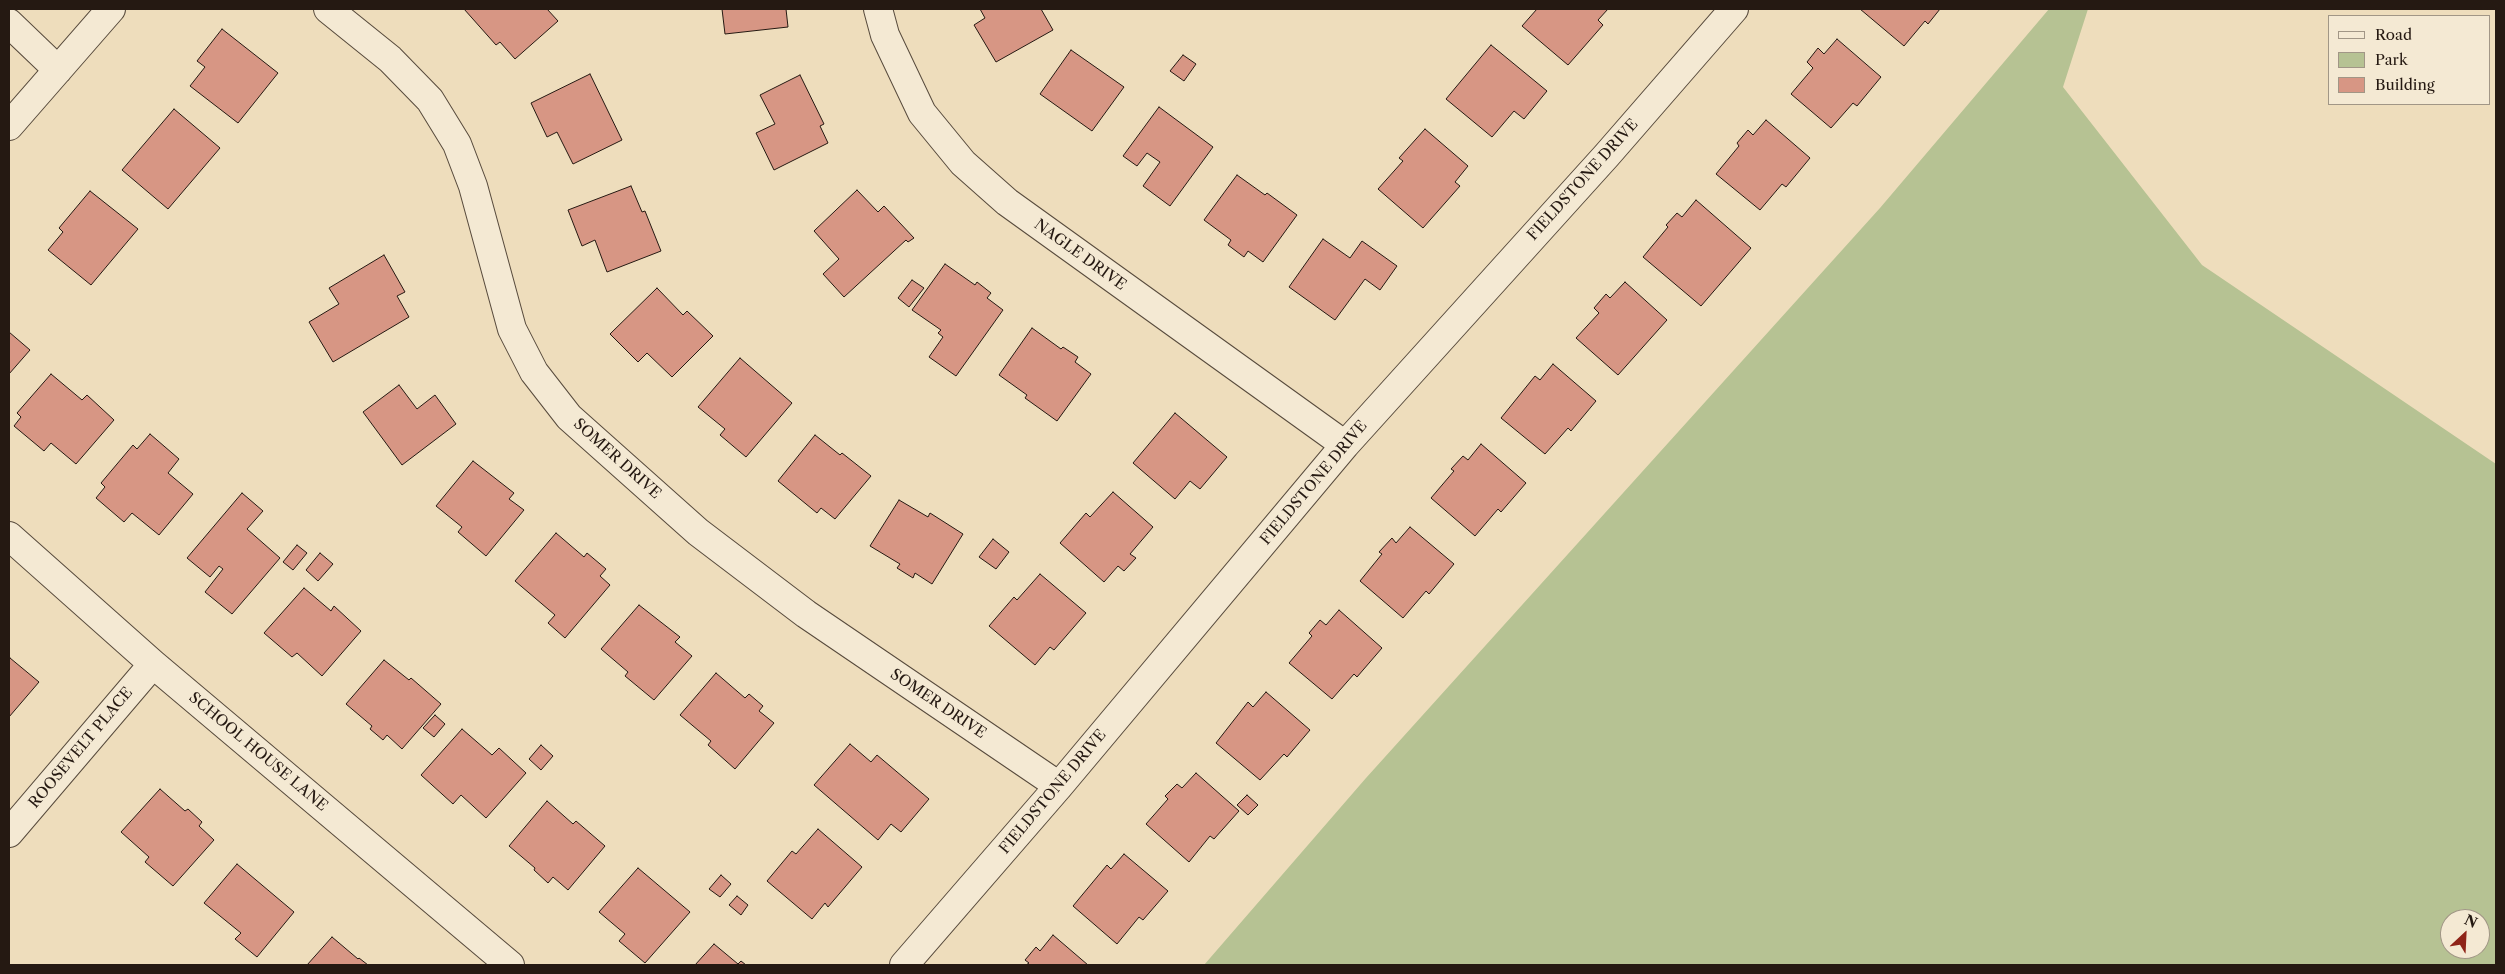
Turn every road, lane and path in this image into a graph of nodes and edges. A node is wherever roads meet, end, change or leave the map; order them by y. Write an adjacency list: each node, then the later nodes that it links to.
1 (111, 9): 6 (street)
2 (328, 9): 11 (street, SOMER DRIVE)
3 (878, 9): 8 (street, NAGLE DRIVE)
4 (1734, 9): 8 (street, FIELDSTONE DRIVE)
5 (9, 23): 6 (street)
6 (58, 70): 7 (street)
7 (9, 126)
8 (1345, 445): 11 (street, FIELDSTONE DRIVE)
9 (9, 536): 10 (street, SCHOOL HOUSE LANE)
10 (153, 664): 12 (street, ROOSEVELT PLACE); 13 (street, SCHOOL HOUSE LANE)
11 (1058, 786): 14 (street, FIELDSTONE DRIVE)
12 (9, 833)
13 (510, 965)
14 (904, 965)

